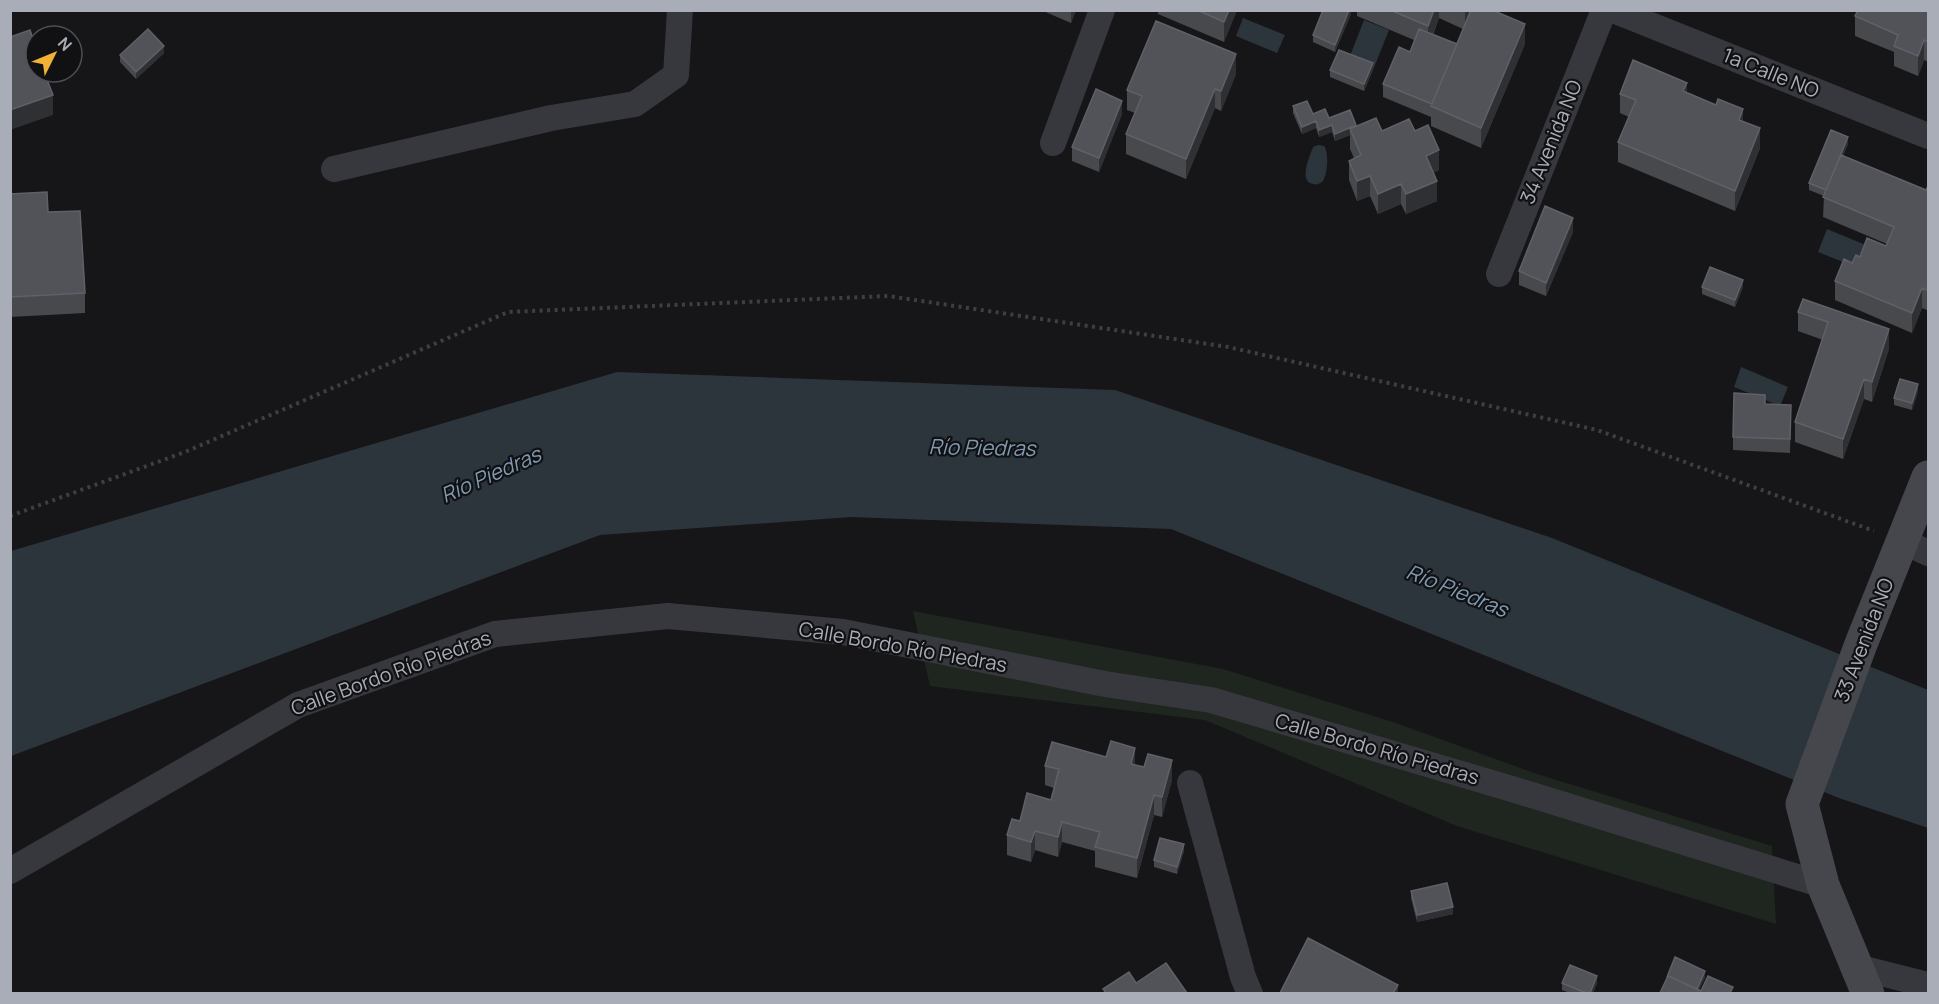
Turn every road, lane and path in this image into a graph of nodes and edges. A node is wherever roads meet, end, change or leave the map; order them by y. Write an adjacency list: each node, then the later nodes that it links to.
1 (680, 10): 7 (street)
2 (1102, 10): 6 (street)
3 (1604, 10): 8 (street, 34 Avenida NO)
4 (1612, 10): 5 (street, 1a Calle NO)
5 (1929, 136)
6 (1053, 143)
7 (334, 169)
8 (1498, 274)
9 (1929, 477): 11 (street, 33 Avenida NO)
10 (10, 516): 11 (path)
11 (1916, 547): 14 (street, 33 Avenida NO)
12 (1190, 783): 17 (street)
13 (10, 871): 14 (street, Calle Bordo Río Piedras)
14 (1823, 885): 15 (street)
15 (1863, 980): 16 (street)
16 (1929, 985)
17 (1250, 993)

